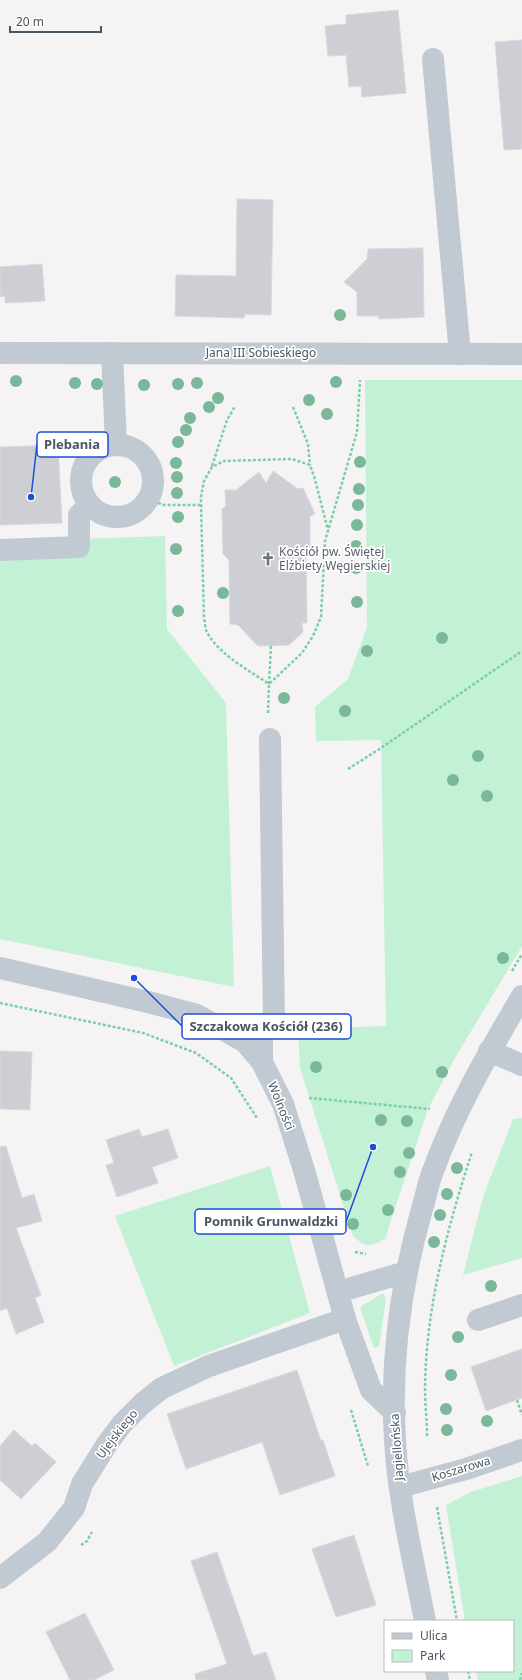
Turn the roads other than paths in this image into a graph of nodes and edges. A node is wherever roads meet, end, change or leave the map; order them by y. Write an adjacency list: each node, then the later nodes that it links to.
1 (433, 59): 4 (street)
2 (0, 353): 3 (street, Jana III Sobieskiego)
3 (112, 353): 4 (street, Jana III Sobieskiego); 6 (street)
4 (460, 354): 5 (street, Jana III Sobieskiego)
5 (522, 354)
6 (116, 444): 7 (street); 7 (street)
7 (89, 505): 8 (street)
8 (0, 550)
9 (270, 739): 13 (street)
10 (0, 968): 13 (street, Wolności)
11 (522, 996): 12 (street, Jagiellońska)
12 (489, 1051): 14 (street); 15 (street, Jagiellońska)
13 (262, 1062): 16 (street, Wolności)
14 (522, 1065)
15 (406, 1272): 16 (street); 20 (street, Jagiellońska)
16 (338, 1292): 18 (street, Wolności)
17 (522, 1305): 19 (street)
18 (345, 1319): 20 (street, Wolności); 23 (street, Ujejskiego)
19 (478, 1320)
20 (395, 1413): 22 (street, Jagiellońska)
21 (522, 1450): 22 (street, Koszarowa)
22 (400, 1487): 24 (street, Jagiellońska)
23 (0, 1578)
24 (425, 1620)

